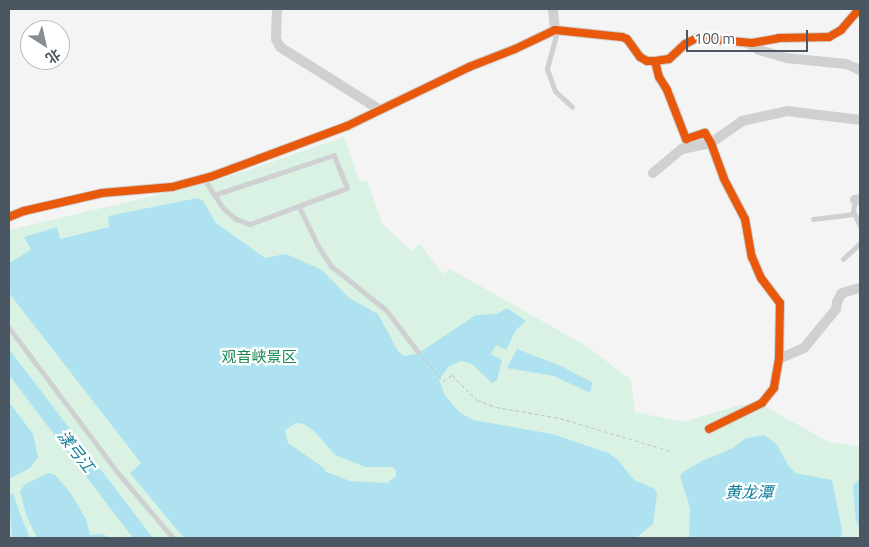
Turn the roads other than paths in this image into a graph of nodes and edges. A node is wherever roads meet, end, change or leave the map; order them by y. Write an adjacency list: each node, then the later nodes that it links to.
1 (277, 9): 9 (street)
2 (553, 9): 4 (street)
3 (859, 9): 5 (street)
4 (556, 30): 6 (street); 8 (lane); 9 (street)
5 (747, 42): 6 (street); 7 (street)
6 (655, 61): 11 (street)
7 (860, 70)
8 (572, 107)
9 (379, 109): 13 (street)
10 (860, 120): 11 (street)
11 (711, 143): 12 (street); 26 (street)
12 (653, 173)
13 (204, 178): 14 (lane); 18 (street)
14 (214, 195): 16 (lane); 16 (lane)
15 (858, 200): 17 (lane)
16 (300, 207): 25 (lane)
17 (854, 214): 19 (lane); 20 (lane)
18 (9, 217)
19 (813, 219)
20 (860, 226)
21 (860, 243): 22 (lane)
22 (843, 259)
23 (860, 288): 26 (street)
24 (9, 328): 28 (lane)
25 (418, 352)
26 (779, 359): 27 (street)
27 (709, 429)
28 (173, 538)

